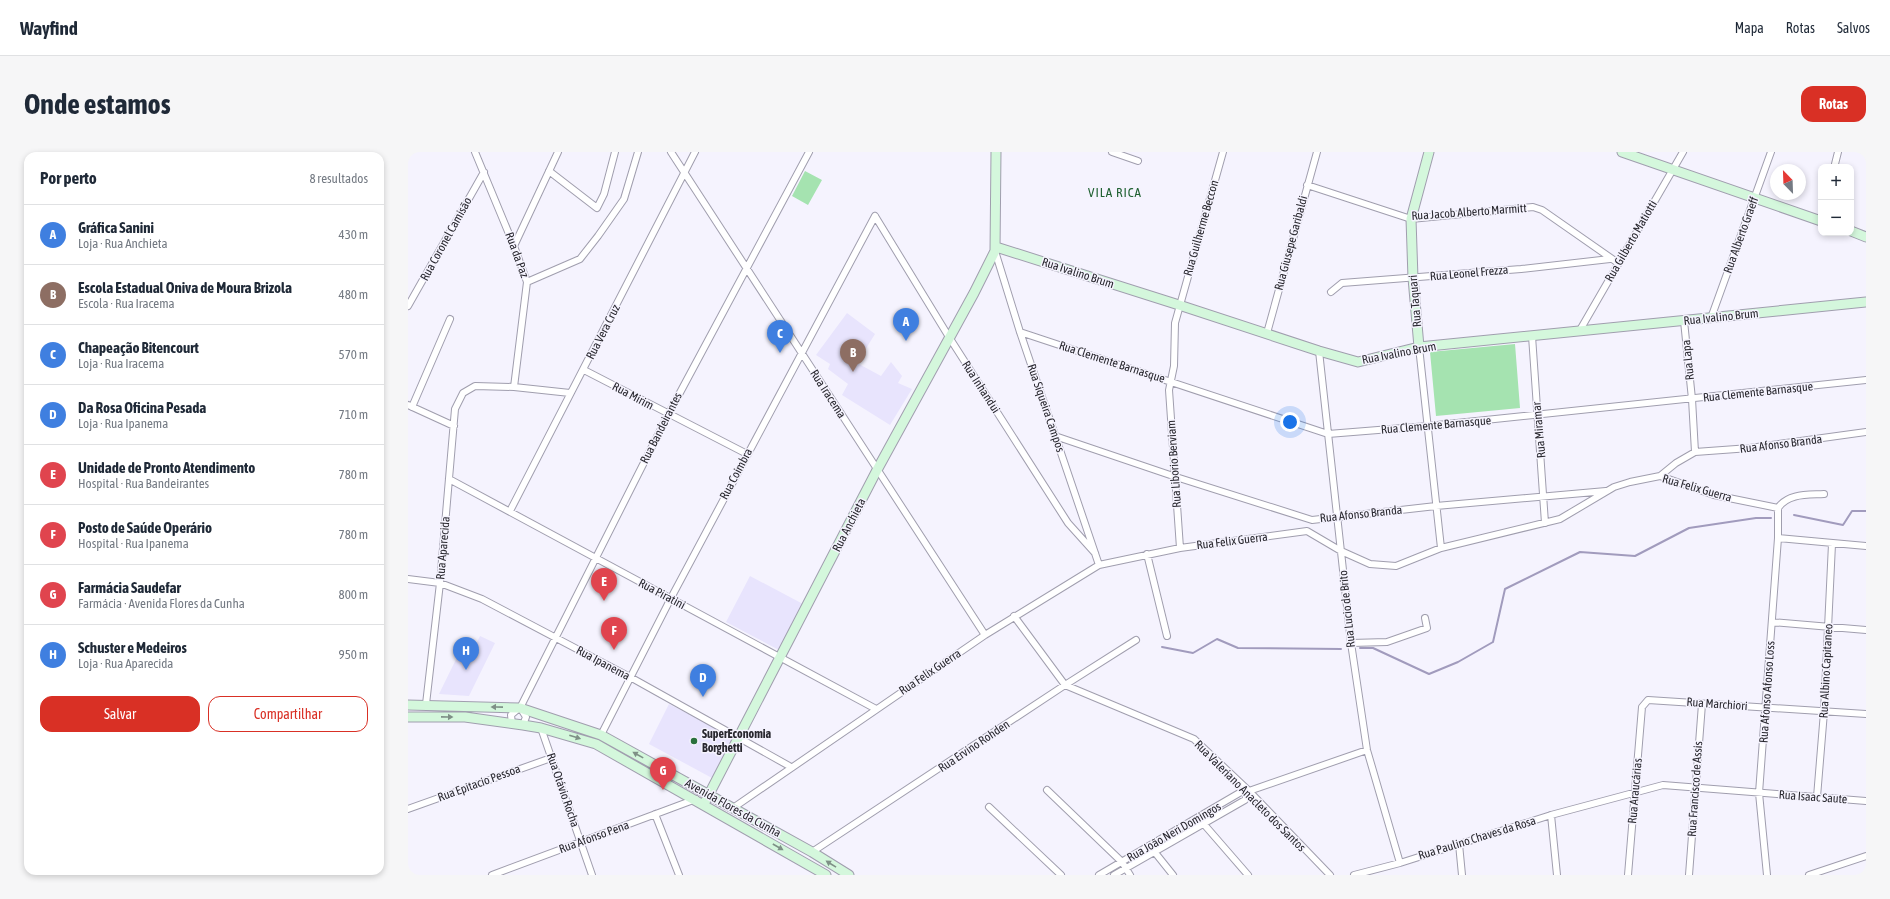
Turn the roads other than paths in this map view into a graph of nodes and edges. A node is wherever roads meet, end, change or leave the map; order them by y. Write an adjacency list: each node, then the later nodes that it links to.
1 (475, 152): 21 (street, Rua da Paz)
2 (558, 152): 20 (street)
3 (614, 152): 20 (street)
4 (638, 152): 36 (street)
5 (671, 152): 22 (street, Rua Iracema)
6 (695, 152): 22 (street, Rua Vera Cruz)
7 (809, 152): 34 (street, Rua Bandeirantes)
8 (996, 152): 31 (main road, Rua Siqueira Campos)
9 (1112, 152): 17 (street)
10 (1223, 152): 39 (street, Rua Guilherme Beccon)
11 (1317, 152): 23 (street, Rua Giusepe Garibaldi)
12 (1429, 152): 26 (main road, Rua Taquari)
13 (1622, 152): 19 (main road)
14 (1683, 152): 19 (street, Rua Gilberto Matiotti)
15 (1772, 152): 24 (street, Rua Alberto Graeff)
16 (1838, 152): 18 (street)
17 (1138, 161)
18 (1835, 164)
19 (1673, 170): 24 (main road); 33 (street, Rua Gilberto Matiotti)
20 (549, 171): 30 (street)
21 (484, 172): 30 (street, Rua da Paz); 40 (street, Rua Coronel Camisão)
22 (685, 173): 34 (street, Rua Iracema); 52 (street, Rua Vera Cruz)
23 (1307, 185): 26 (street, Rua Jacob Alberto Marmitt); 46 (street, Rua Giusepe Garibaldi)
24 (1754, 198): 27 (main road); 41 (street, Rua Alberto Graeff)
25 (875, 216): 48 (street, Rua Inhandui); 51 (street, Rua Coimbra)
26 (1411, 219): 32 (street, Rua Jacob Alberto Marmitt); 35 (main road, Rua Taquari)
27 (1818, 220)
28 (1854, 232): 29 (main road)
29 (1866, 237)
30 (514, 246): 36 (street, Rua da Paz)
31 (995, 249): 39 (main road, Rua Ivalino Brum); 45 (street, Rua Siqueira Campos); 48 (main road, Rua Anchieta)
32 (1610, 259): 33 (street, Rua Jacob Alberto Marmitt); 35 (street, Rua Leonel Frezza)
33 (1618, 263): 44 (street, Rua Gilberto Matiotti)
34 (746, 267): 51 (street, Rua Iracema); 59 (street, Rua Bandeirantes)
35 (1413, 278): 37 (street, Rua Leonel Frezza); 49 (main road, Rua Taquari)
36 (527, 282): 55 (street, Rua da Paz)
37 (1331, 292)
38 (1866, 302): 41 (main road, Rua Ivalino Brum)
39 (1179, 305): 46 (main road, Rua Ivalino Brum); 54 (street, Rua Guilherme Beccon)
40 (408, 306)
41 (1711, 318): 43 (main road, Rua Ivalino Brum)
42 (450, 319): 58 (street)
43 (1684, 321): 44 (main road, Rua Ivalino Brum); 57 (street, Rua Lapa)
44 (1580, 330): 47 (main road, Rua Ivalino Brum)
45 (1020, 332): 54 (street, Rua Clemente Barnasque); 65 (street, Rua Siqueira Campos)
46 (1267, 333): 50 (main road, Rua Ivalino Brum)
47 (1532, 336): 49 (main road, Rua Ivalino Brum); 60 (street, Rua Miramar)
48 (949, 337): 68 (main road, Rua Anchieta); 86 (street, Rua Inhandui)
49 (1419, 347): 50 (main road, Rua Ivalino Brum); 62 (street, Rua Taquari)
50 (1319, 351): 64 (street, Rua Lucio de Brito)
51 (801, 352): 67 (street, Rua Coimbra); 68 (street, Rua Iracema)
52 (584, 370): 56 (street, Rua Vera Cruz); 59 (street, Rua Mirim)
53 (1866, 380): 57 (street, Rua Clemente Barnasque)
54 (1171, 382): 64 (street, Rua Clemente Barnasque); 70 (street, Rua Liborio Berviam)
55 (514, 387): 56 (street); 61 (street, Rua Aparecida)
56 (570, 393): 77 (street, Rua Vera Cruz)
57 (1692, 399): 60 (street, Rua Clemente Barnasque); 66 (street, Rua Lapa)
58 (410, 406): 61 (street)
59 (668, 415): 67 (street, Rua Mirim); 88 (street, Rua Bandeirantes)
60 (1538, 415): 62 (street, Rua Clemente Barnasque); 74 (street, Rua Miramar)
61 (454, 426): 71 (street, Rua Aparecida)
62 (1428, 426): 64 (street, Rua Clemente Barnasque); 75 (street, Rua Taquari)
63 (1866, 432): 66 (street, Rua Afonso Branda)
64 (1328, 434): 78 (street, Rua Lucio de Brito)
65 (1055, 436): 70 (street, Rua Afonso Branda); 86 (street, Rua Siqueira Campos)
66 (1695, 452): 69 (street)
67 (747, 454): 92 (street, Rua Coimbra)
68 (877, 470): 98 (street, Rua Iracema); 103 (main road, Rua Anchieta)
69 (1660, 476): 72 (street, Rua Felix Guerra); 76 (street, Rua Felix Guerra)
70 (1176, 477): 78 (street, Rua Afonso Branda); 83 (street, Rua Liborio Berviam)
71 (449, 479): 77 (street, Rua Piratini); 91 (street, Rua Aparecida)
72 (1608, 491): 74 (street, Rua Afonso Branda); 79 (street, Rua Felix Guerra)
73 (1824, 494): 76 (street)
74 (1544, 498): 75 (street, Rua Afonso Branda); 79 (street, Rua Miramar)
75 (1436, 506): 78 (street, Rua Afonso Branda); 84 (street, Rua Taquari)
76 (1778, 508): 80 (street, Rua Afonso Afonso Loss)
77 (510, 511): 88 (street, Rua Piratini)
78 (1336, 518): 85 (street, Rua Lucio de Brito)
79 (1545, 523): 84 (street, Rua Felix Guerra)
80 (1778, 538): 81 (street); 95 (street, Rua Afonso Afonso Loss)
81 (1832, 544): 82 (street); 96 (street, Rua Albino Capitaneo)
82 (1866, 546)
83 (1180, 548): 85 (street, Rua Felix Guerra); 87 (street, Rua Felix Guerra)
84 (1441, 548): 85 (street, Rua Felix Guerra)
85 (1341, 551): 102 (street, Rua Lucio de Brito)
86 (1095, 553): 89 (street, Rua Siqueira Campos)
87 (1147, 554): 89 (street, Rua Felix Guerra); 99 (street)
88 (595, 557): 92 (street, Rua Piratini); 100 (street, Rua Bandeirantes)
89 (1099, 565): 93 (street, Rua Felix Guerra)
90 (408, 579): 91 (street, Rua Ipanema)
91 (440, 583): 100 (street, Rua Ipanema); 106 (street, Rua Aparecida)
92 (670, 598): 103 (street, Rua Piratini); 104 (street, Rua Coimbra)
93 (1014, 616): 98 (street, Rua Felix Guerra); 105 (street)
94 (1425, 618): 102 (street)
95 (1772, 622): 96 (street); 111 (street, Rua Afonso Afonso Loss)
96 (1828, 628): 97 (street); 113 (street, Rua Albino Capitaneo)
97 (1866, 630)
98 (985, 635): 112 (street, Rua Felix Guerra)
99 (1167, 636)
100 (554, 637): 104 (street, Rua Ipanema); 110 (street, Rua Bandeirantes)
101 (1136, 640): 105 (street, Rua Ervino Rohden)
102 (1351, 643): 121 (street, Rua Lucio de Brito)
103 (781, 657): 112 (street, Rua Piratini); 120 (main road, Rua Anchieta)
104 (630, 677): 119 (street, Rua Coimbra); 120 (street, Rua Ipanema)
105 (1065, 685): 126 (street, Rua Valeriano Anacleto dos Santos); 143 (street, Rua Ervino Rohden)
106 (426, 704): 108 (main road, Avenida Flores da Cunha); 110 (main road, Avenida Flores da Cunha, one-way to 106)
107 (1702, 704): 109 (street, Rua Marchiori); 111 (street, Rua Marchiori); 124 (street, Rua Francisco de Assis)
108 (408, 705)
109 (1642, 706): 127 (street, Rua Araucárias)
110 (520, 708): 116 (street); 117 (street); 119 (main road, Avenida Flores da Cunha)
111 (1766, 708): 113 (street, Rua Marchiori); 128 (street, Rua Afonso Afonso Loss)
112 (876, 709): 123 (street, Rua Felix Guerra)
113 (1824, 712): 114 (street, Rua Marchiori); 130 (street, Rua Albino Capitaneo)
114 (1866, 714)
115 (408, 717): 116 (main road, Avenida Flores da Cunha, one-way to 116)
116 (512, 724): 117 (main road, Avenida Flores da Cunha)
117 (523, 725): 118 (main road, Avenida Flores da Cunha)
118 (542, 728): 122 (street, Rua Otávio Rocha); 132 (main road, Avenida Flores da Cunha, one-way to 132)
119 (601, 735): 129 (main road, Avenida Flores da Cunha, one-way to 119)
120 (739, 737): 123 (street, Rua Ipanema); 129 (main road, Rua Anchieta)
121 (1367, 750): 126 (street, Rua João Neri Domingos); 147 (street, Rua Lucio de Brito)
122 (551, 758): 135 (street, Rua Epitacio Pessoa); 140 (street, Rua Otávio Rocha)
123 (791, 767): 134 (street, Rua Felix Guerra)
124 (1695, 787): 127 (street, Rua Paulino Chaves da Rosa); 128 (street, Rua Isaac Saute); 165 (street, Rua Francisco de Assis)
125 (1047, 790): 146 (street)
126 (1249, 792): 138 (street, Rua João Neri Domingos); 139 (street, Rua João Neri Domingos); 160 (street, Rua Valeriano Anacleto dos Santos)
127 (1635, 792): 137 (street, Rua Paulino Chaves da Rosa); 164 (street, Rua Araucárias)
128 (1759, 793): 130 (street, Rua Isaac Saute); 166 (street, Rua Afonso Afonso Loss)
129 (709, 795): 132 (main road, Rua Anchieta); 134 (main road, Avenida Flores da Cunha)
130 (1817, 797): 131 (street, Rua Isaac Saute)
131 (1866, 800)
132 (700, 802): 136 (street, Rua Afonso Pena); 152 (main road, Avenida Flores da Cunha, one-way to 152)
133 (989, 807): 154 (street)
134 (733, 808): 143 (main road, Avenida Flores da Cunha)
135 (408, 809)
136 (655, 814): 140 (street, Rua Afonso Pena); 151 (street)
137 (1551, 815): 141 (street, Rua Paulino Chaves da Rosa); 163 (street)
138 (1198, 818): 139 (street); 142 (street, Rua João Neri Domingos)
139 (1203, 824): 144 (street, Rua João Neri Domingos); 159 (street)
140 (581, 842): 149 (street, Rua Afonso Pena); 150 (street, Rua Otávio Rocha)
141 (1459, 844): 147 (street, Rua Paulino Chaves da Rosa); 162 (street)
142 (1150, 846): 144 (street); 146 (street, Rua João Neri Domingos)
143 (812, 852): 153 (main road, Avenida Flores da Cunha, one-way to 143)
144 (1154, 852): 148 (street, Rua João Neri Domingos); 158 (street)
145 (1866, 856): 167 (street)
146 (1122, 862): 148 (street); 155 (street, Rua João Neri Domingos)
147 (1400, 863): 161 (street, Rua Paulino Chaves da Rosa)
148 (1126, 868): 156 (street, Rua João Neri Domingos); 157 (street)
149 (492, 875)
150 (592, 875)
151 (679, 875)
152 (826, 875)
153 (849, 875)
154 (1061, 875)
155 (1099, 875)
156 (1114, 875)
157 (1130, 875)
158 (1173, 875)
159 (1248, 875)
160 (1330, 875)
161 (1354, 875)
162 (1462, 875)
163 (1557, 875)
164 (1628, 875)
165 (1689, 875)
166 (1767, 875)
167 (1809, 875)

